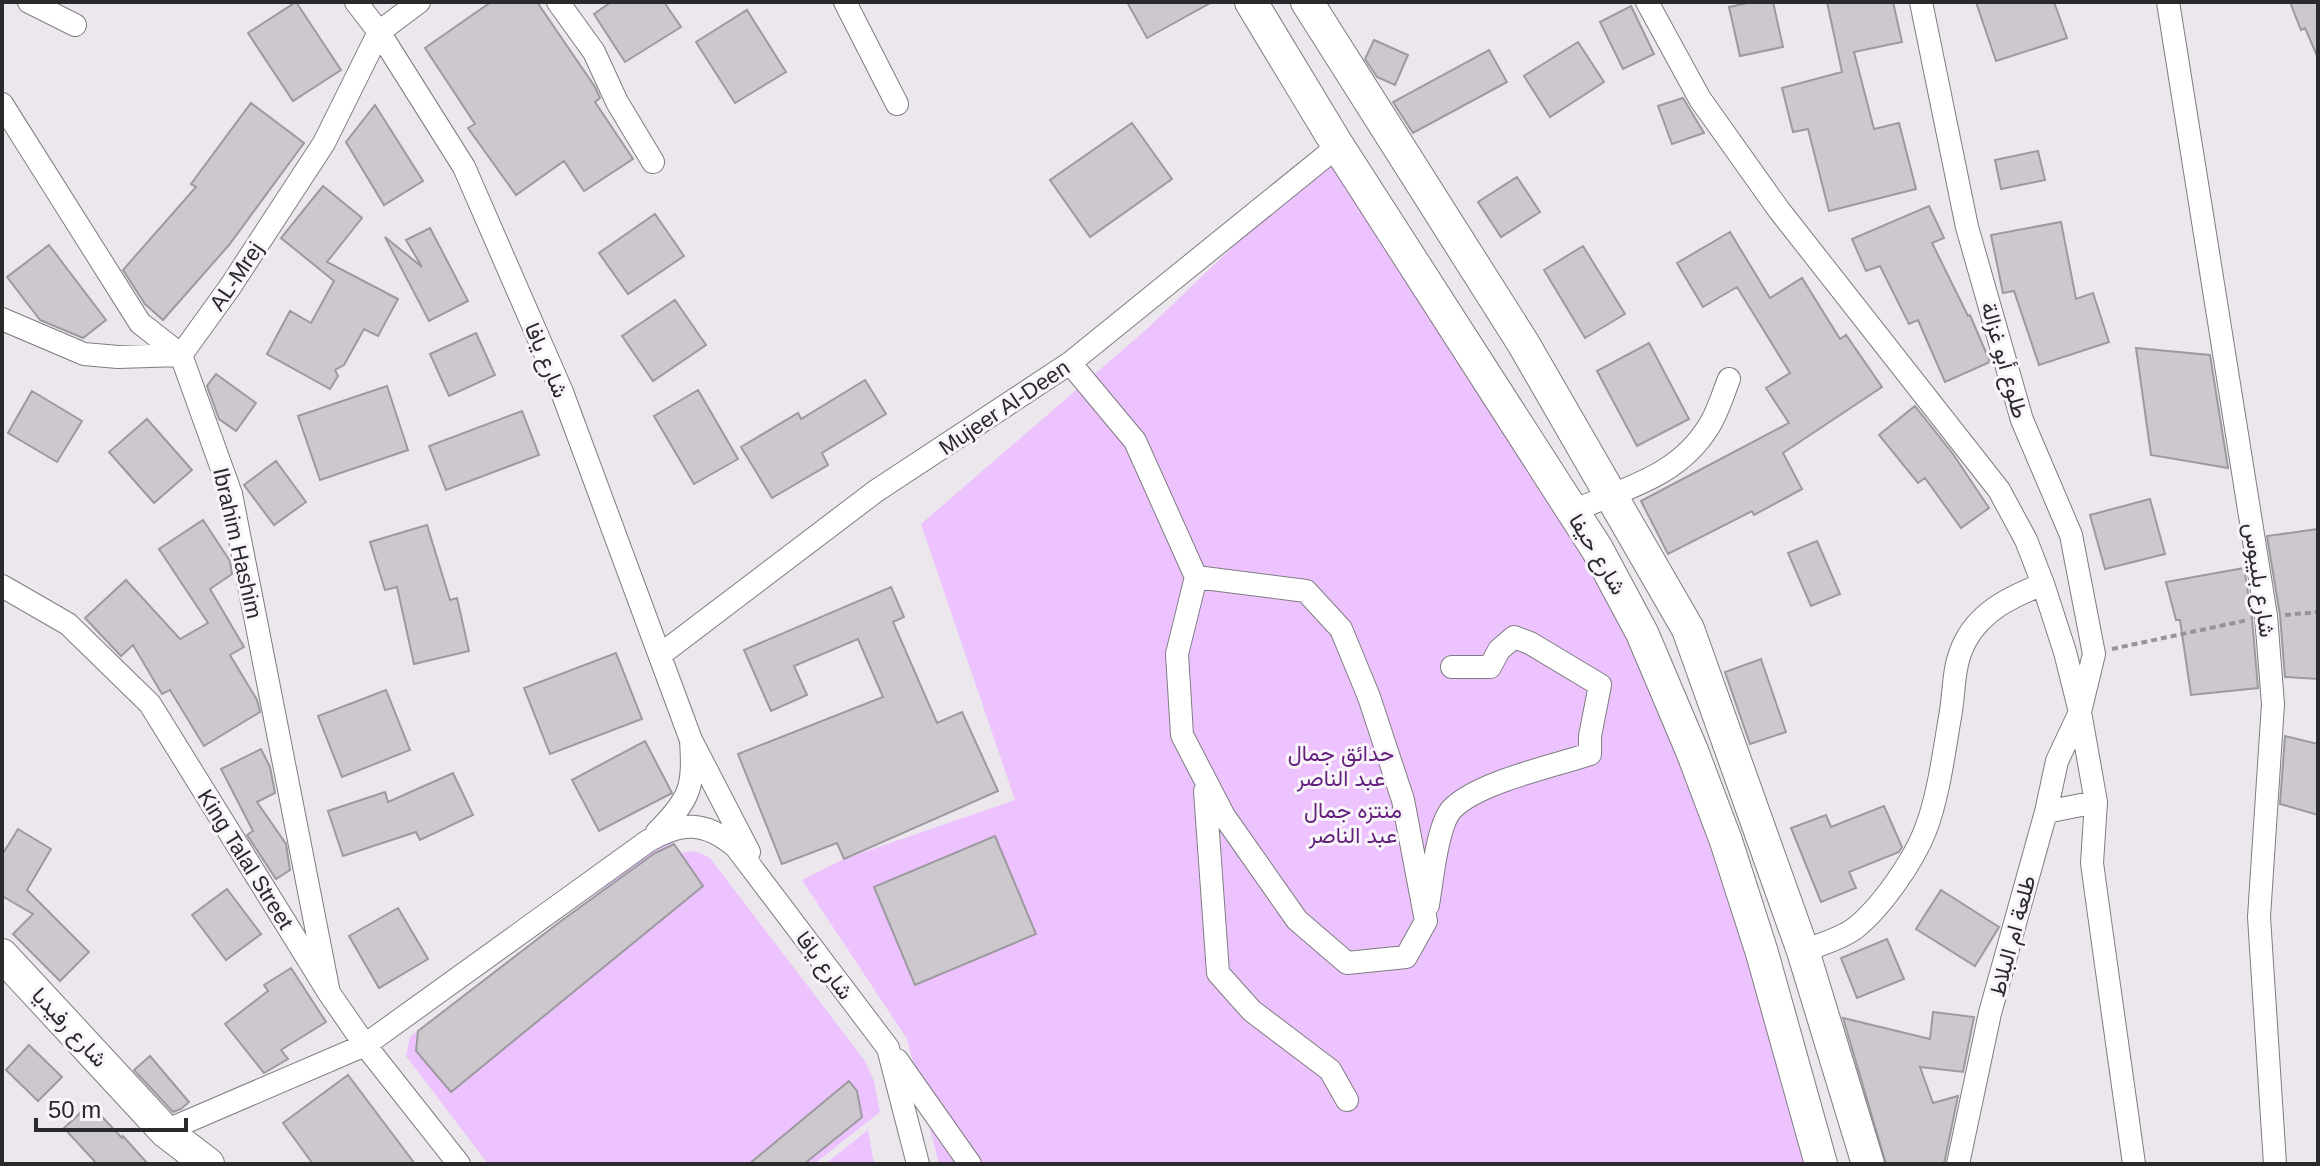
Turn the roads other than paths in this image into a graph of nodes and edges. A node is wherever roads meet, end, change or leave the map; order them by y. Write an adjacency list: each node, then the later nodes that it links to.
1 (29, 2): 11 (street)
2 (356, 2): 12 (street, شارع يافا)
3 (419, 2): 12 (street)
4 (558, 2): 16 (street)
5 (845, 2): 14 (street)
6 (1251, 2): 15 (main road, شارع حيفا)
7 (1307, 2): 21 (main road, شارع حيفا)
8 (1647, 2): 24 (street)
9 (1921, 2): 28 (street, طلوع أبو غزالة)
10 (2168, 2): 54 (street, شارع بليبوس)
11 (75, 25)
12 (379, 32): 18 (street, AL-Mrej); 26 (street, شارع يافا)
13 (2, 104): 18 (street)
14 (897, 104)
15 (1338, 146): 19 (street, Mujeer Al-Deen); 22 (main road, شارع حيفا)
16 (653, 162)
17 (2, 319): 18 (street)
18 (181, 355): 40 (street, Ibrahim Hashim)
19 (1070, 363): 23 (street); 26 (street, Mujeer Al-Deen)
20 (1729, 379): 21 (street)
21 (1610, 494): 22 (street); 38 (main road, شارع حيفا)
22 (1573, 511): 50 (main road, شارع حيفا)
23 (1196, 577): 32 (street); 37 (street)
24 (2043, 584): 28 (street); 38 (street)
25 (2, 586): 40 (street, King Talal Street)
26 (660, 655): 29 (street, شارع يافا)
27 (1452, 667): 37 (street)
28 (2080, 712): 30 (street); 31 (street, طلعة ام البلاط)
29 (691, 740): 35 (street); 36 (street)
30 (2087, 760): 31 (street); 33 (street)
31 (2057, 761): 34 (street, طلعة ام البلاط)
32 (1204, 778): 37 (street); 43 (street)
33 (2096, 802): 34 (street); 53 (street)
34 (2046, 812): 52 (street, طلعة ام البلاط)
35 (657, 836): 36 (street, شارع يافا); 41 (street)
36 (770, 893): 42 (street, شارع يافا)
37 (1426, 921)
38 (1803, 951): 51 (main road, شارع حيفا)
39 (2, 955): 44 (main road, شارع رفيديا)
40 (329, 993): 41 (street, King Talal Street)
41 (365, 1045): 44 (street); 47 (street, King Talal Street)
42 (888, 1048): 48 (street, شارع يافا); 49 (street)
43 (1347, 1100)
44 (165, 1131): 45 (street); 46 (main road, شارع رفيديا)
45 (193, 1164)
46 (208, 1164)
47 (459, 1164)
48 (918, 1164)
49 (970, 1164)
50 (1821, 1164)
51 (1868, 1164)
52 (1958, 1164)
53 (2134, 1164)
54 (2275, 1164)

